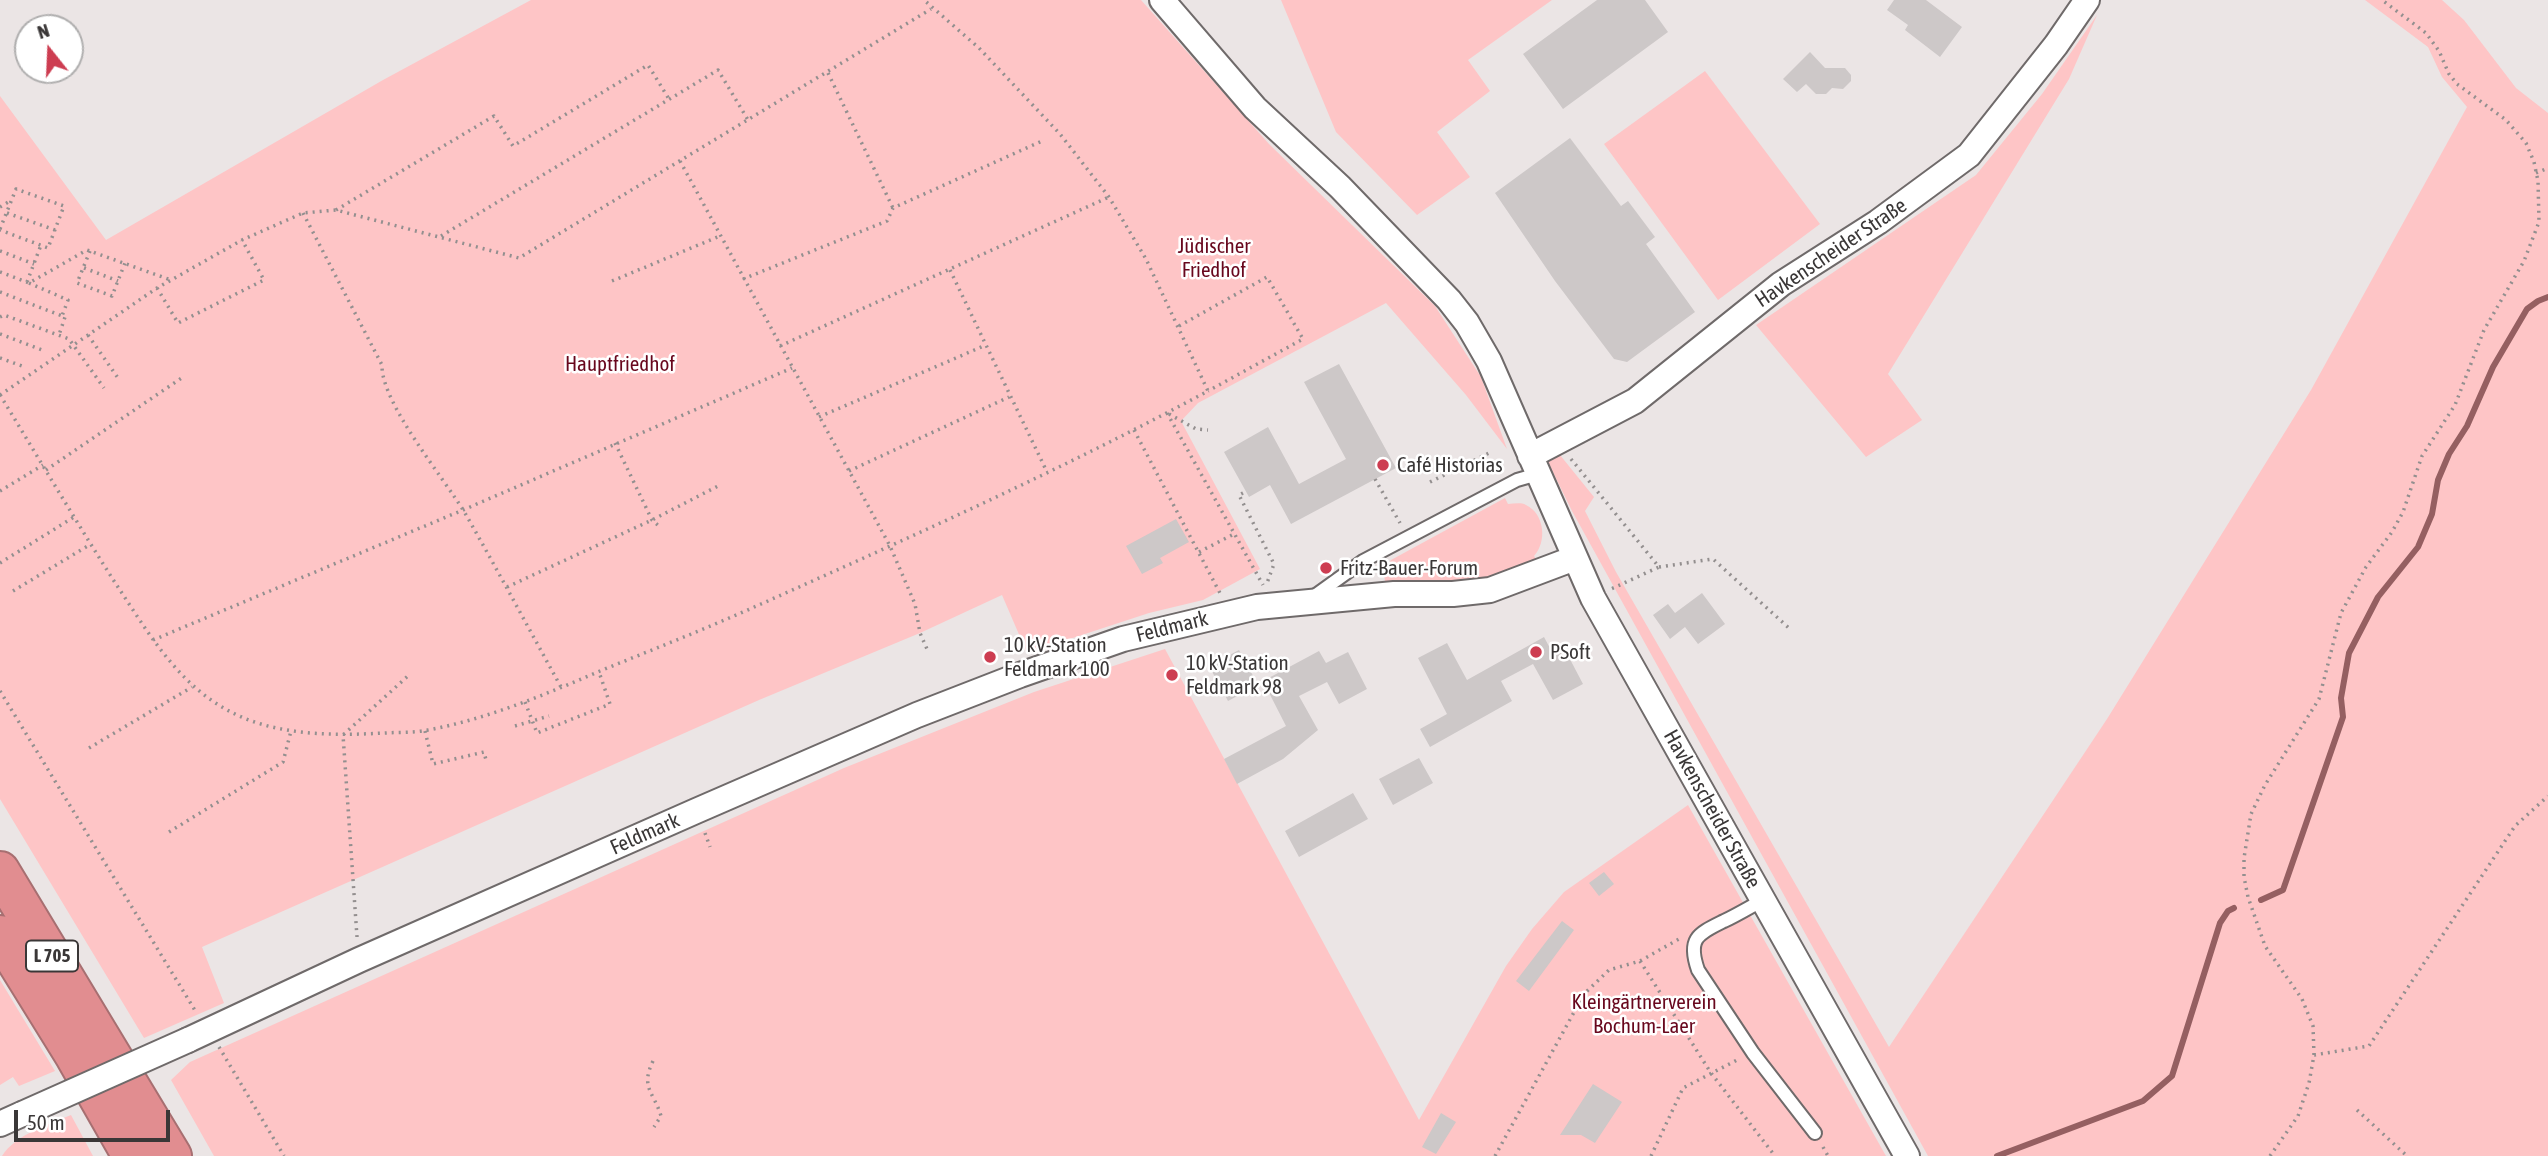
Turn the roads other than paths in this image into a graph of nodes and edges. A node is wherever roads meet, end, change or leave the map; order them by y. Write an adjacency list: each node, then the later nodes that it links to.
1 (1162, 0): 3 (street, Havkenscheider Straße)
2 (2087, 0): 3 (street, Havkenscheider Straße)
3 (1534, 465): 4 (street, Havkenscheider Straße); 5 (lane, Feldmark)
4 (1575, 558): 5 (street, Feldmark); 7 (street, Havkenscheider Straße)
5 (1310, 600): 10 (street, Feldmark, bridge)
6 (0, 871): 9 (highway, L 705)
7 (1763, 900): 11 (lane); 14 (street, Havkenscheider Straße)
8 (0, 935): 9 (highway, L 705)
9 (90, 1049): 12 (highway, L 705); 13 (highway, L 705)
10 (11, 1119)
11 (1815, 1133)
12 (132, 1156)
13 (172, 1156)
14 (1907, 1156)

